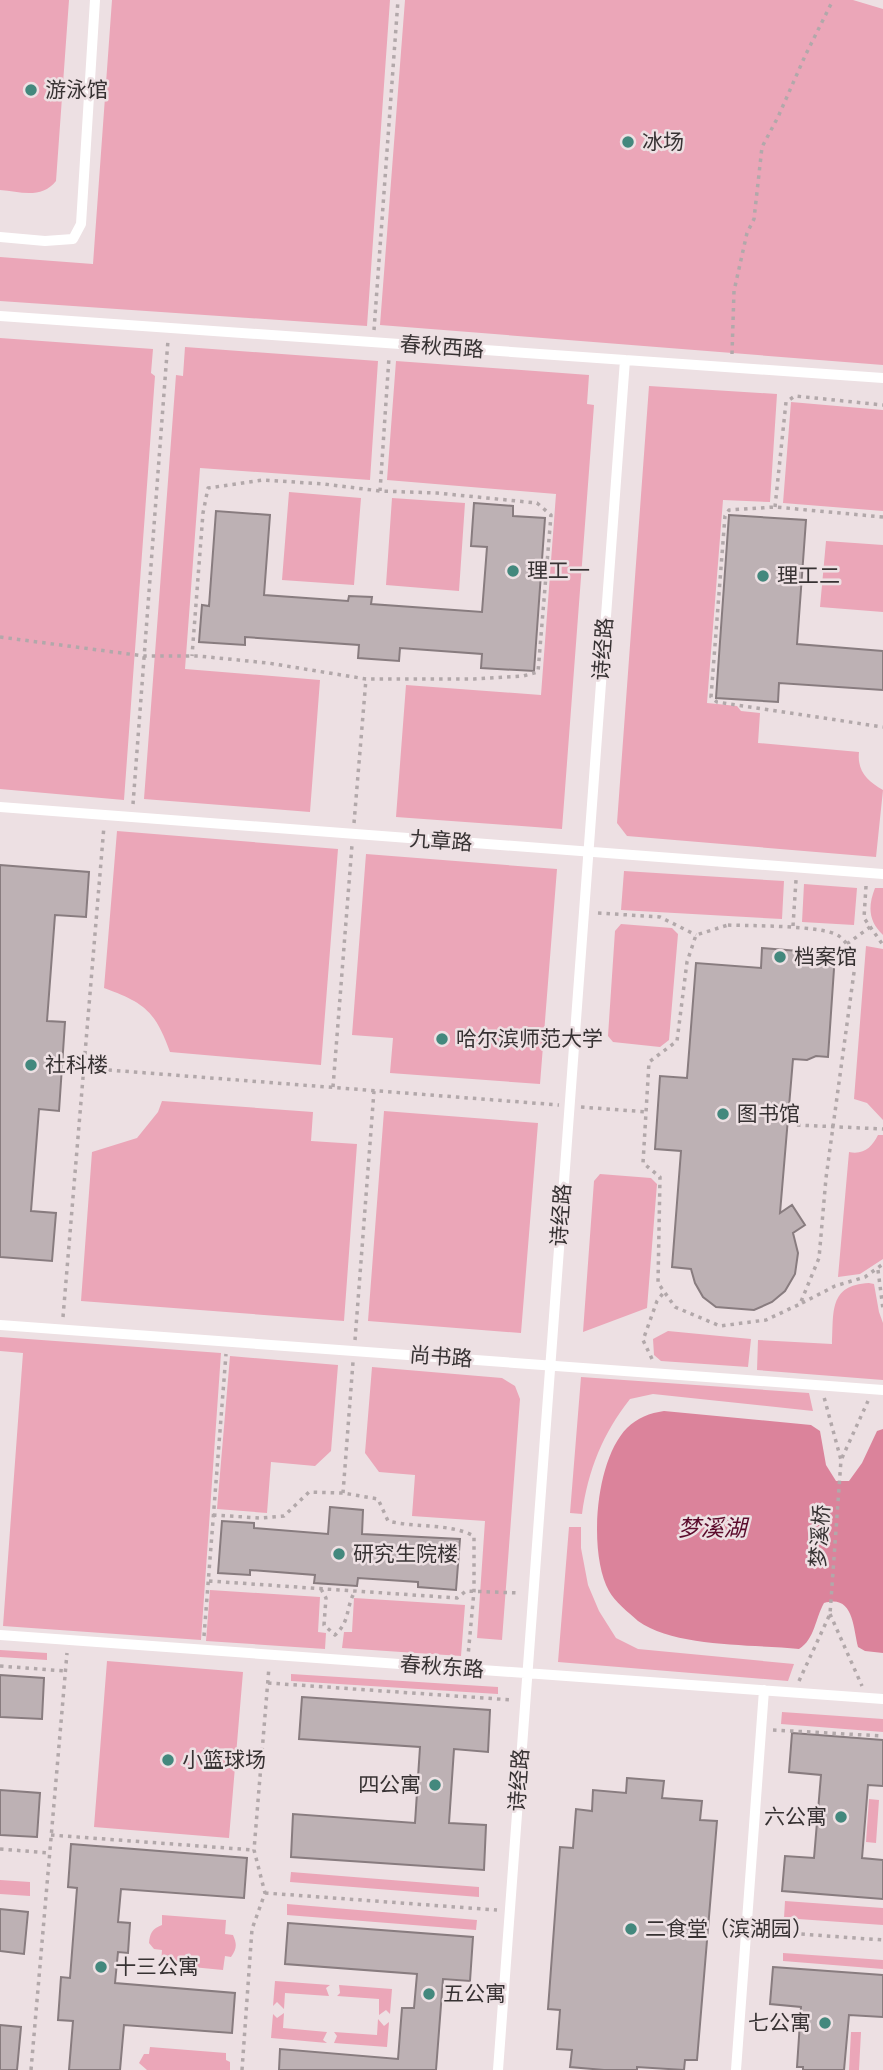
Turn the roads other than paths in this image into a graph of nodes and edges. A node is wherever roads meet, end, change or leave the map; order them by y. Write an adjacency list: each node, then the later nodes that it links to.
1 (95, 0): 2 (lane)
2 (0, 237)
3 (0, 316): 4 (lane, 春秋西路)
4 (625, 360): 5 (lane, 春秋西路); 7 (lane, 诗经路)
5 (883, 377)
6 (0, 807): 7 (lane, 九章路)
7 (588, 852): 8 (lane, 九章路); 10 (lane, 诗经路)
8 (883, 874)
9 (0, 1325): 10 (lane, 尚书路)
10 (550, 1366): 11 (lane, 尚书路); 13 (lane, 诗经路)
11 (878, 1389)
12 (0, 1635): 13 (lane, 春秋东路)
13 (527, 1673): 14 (lane, 春秋东路); 16 (lane, 诗经路)
14 (764, 1690): 15 (lane, 春秋东路); 17 (lane)
15 (883, 1699)
16 (498, 2070)
17 (736, 2070)

